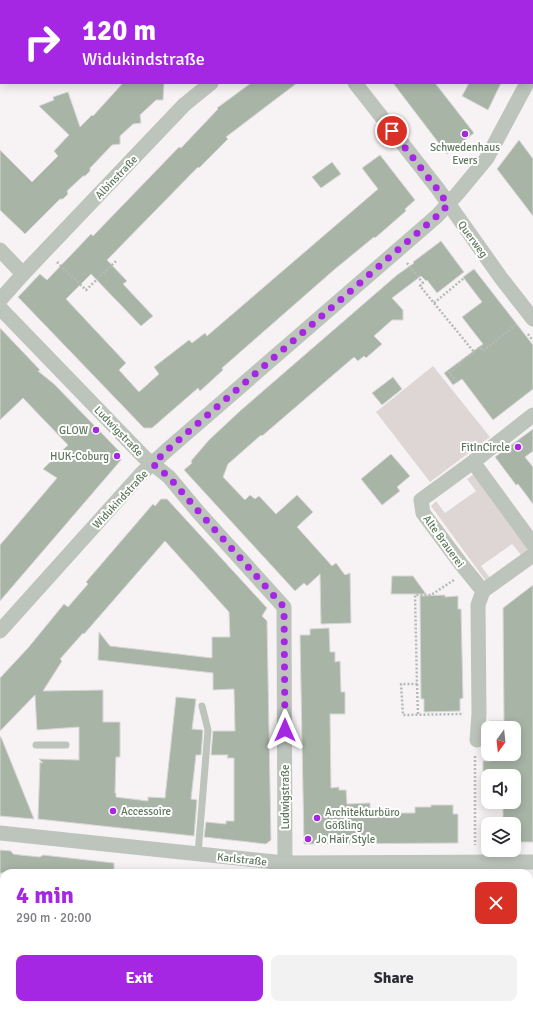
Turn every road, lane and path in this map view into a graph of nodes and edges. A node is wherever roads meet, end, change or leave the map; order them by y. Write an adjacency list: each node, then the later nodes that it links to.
1 (210, 84): 9 (street, Albinstraße)
2 (356, 84): 4 (street, Querweg)
3 (526, 84): 4 (street, Widukindstraße)
4 (448, 205): 6 (street, Widukindstraße); 14 (street, Querweg)
5 (0, 250): 9 (street)
6 (397, 250): 12 (path); 19 (street, Widukindstraße)
7 (54, 258): 8 (path)
8 (116, 262)
9 (23, 274): 11 (street)
10 (464, 278): 12 (path)
11 (0, 300)
12 (434, 303): 15 (path)
13 (0, 308): 19 (street, Ludwigstraße)
14 (526, 320): 15 (path)
15 (474, 352): 16 (path)
16 (457, 382)
17 (533, 415): 18 (street, Alte Brauerei)
18 (473, 462): 20 (street); 22 (street, Alte Brauerei)
19 (153, 464): 24 (street, Widukindstraße); 36 (street, Ludwigstraße)
20 (533, 544)
21 (533, 555): 23 (street)
22 (466, 572): 23 (street, Alte Brauerei); 25 (path)
23 (483, 591): 27 (street)
24 (0, 631)
25 (417, 684): 28 (path); 28 (path)
26 (202, 706): 33 (lane)
27 (479, 714): 28 (path); 29 (street)
28 (418, 715)
29 (477, 740): 34 (path)
30 (36, 745): 31 (lane)
31 (66, 745)
32 (0, 833): 33 (street, Karlstraße)
33 (198, 854): 36 (street, Karlstraße)
34 (475, 862): 35 (street, Karlstraße); 36 (street, Karlstraße)
35 (533, 862)
36 (285, 868)

